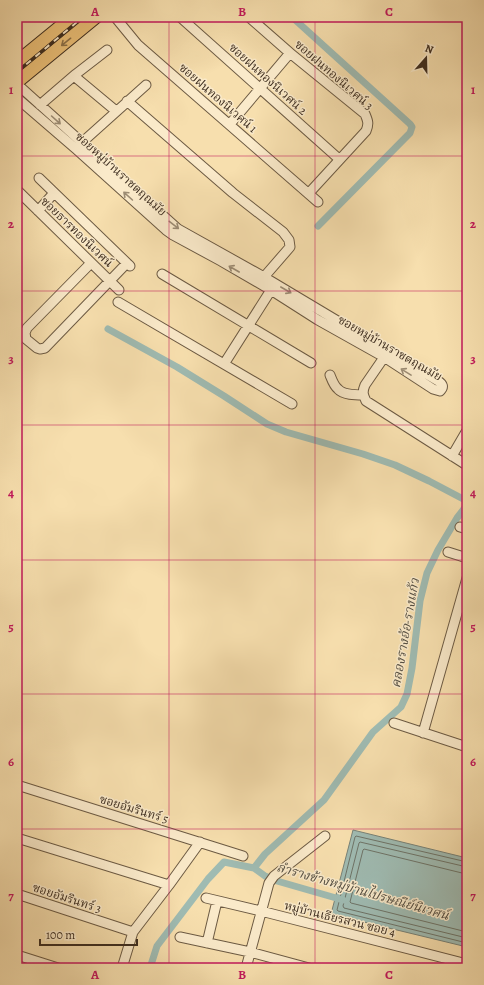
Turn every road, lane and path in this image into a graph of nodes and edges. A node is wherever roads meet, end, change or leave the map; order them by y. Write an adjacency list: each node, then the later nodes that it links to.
1 (72, 17): 8 (main road)
2 (96, 17): 10 (main road, one-way to 10)
3 (114, 17): 17 (street, ซอยฝนทองนิเวศน์ 1)
4 (180, 17): 12 (street, ซอยฝนทองนิเวศน์ 2)
5 (249, 17): 7 (street, ซอยฝนทองนิเวศน์ 3)
6 (107, 50): 9 (street)
7 (290, 53): 12 (street); 19 (street, ซอยฝนทองนิเวศน์ 3)
8 (17, 62)
9 (74, 76): 15 (street); 16 (street)
10 (17, 83): 15 (street, ซอยหมู่บ้านราชตฤณมัย)
11 (146, 85): 14 (street)
12 (260, 88): 17 (street); 19 (street, ซอยฝนทองนิเวศน์ 2)
13 (17, 98): 18 (street, ซอยหมู่บ้านราชตฤณมัย)
14 (128, 101): 16 (street); 29 (street)
15 (40, 105): 18 (street, ซอยหมู่บ้านราชตฤณมัย, one-way to 18)
16 (116, 111): 18 (street)
17 (230, 124): 22 (street, ซอยฝนทองนิเวศน์ 1)
18 (79, 146): 26 (street, ซอยหมู่บ้านราชตฤณมัย)
19 (339, 159): 22 (street, ซอยฝนทองนิเวศน์ 3)
20 (39, 178): 23 (street)
21 (17, 190): 25 (street, ซอยธารทองนิเวศน์)
22 (309, 192): 24 (street, ซอยฝนทองนิเวศน์ 1)
23 (54, 193): 25 (street); 30 (street)
24 (318, 202)
25 (38, 211): 27 (street, ซอยธารทองนิเวศน์)
26 (224, 258): 29 (street, ซอยหมู่บ้านราชตฤณมัย); 32 (street, ซอยหมู่บ้านราชตฤณมัย, one-way to 26)
27 (91, 263): 30 (street, ซอยธารทองนิเวศน์); 30 (street)
28 (162, 274): 35 (street)
29 (264, 277): 34 (street, ซอยหมู่บ้านราชตฤณมัย, one-way to 34)
30 (110, 281): 31 (street, ซอยธารทองนิเวศน์)
31 (119, 290)
32 (271, 290): 34 (street, ซอยหมู่บ้านราชตฤณมัย); 35 (street)
33 (118, 302): 38 (street)
34 (331, 322): 36 (street, ซอยหมู่บ้านราชตฤณมัย)
35 (248, 326): 37 (street); 38 (street)
36 (386, 354): 36 (street, ซอยหมู่บ้านราชตฤณมัย, one-way to 36); 40 (street)
37 (311, 363)
38 (224, 364): 41 (street)
39 (330, 375): 40 (street)
40 (363, 396): 43 (street)
41 (292, 404)
42 (466, 432): 43 (street)
43 (452, 456): 44 (street)
44 (466, 464)
45 (448, 552): 46 (street)
46 (467, 558)
47 (467, 578): 49 (street)
48 (394, 723): 49 (street)
49 (423, 732): 50 (street)
50 (466, 745)
51 (17, 785): 54 (street, ซอยอัมรินทร์ 5)
52 (325, 836): 60 (street)
53 (17, 838): 56 (street)
54 (200, 842): 55 (street, ซอยอัมรินทร์ 5); 56 (street)
55 (243, 856)
56 (169, 885): 61 (street)
57 (17, 894): 61 (street, ซอยอัมรินทร์ 3)
58 (206, 898): 59 (street, หมู่บ้านเธียรสวน ซอย 4)
59 (217, 901): 60 (street, หมู่บ้านเธียรสวน ซอย 4); 63 (street)
60 (261, 911): 64 (street); 66 (street, หมู่บ้านเธียรสวน ซอย 4)
61 (133, 932): 68 (street)
62 (180, 937): 63 (street)
63 (207, 943): 64 (street)
64 (250, 952): 69 (street); 70 (street)
65 (17, 955): 67 (street)
66 (467, 964)
67 (58, 968)
68 (122, 968)
69 (246, 968)
70 (309, 968)

